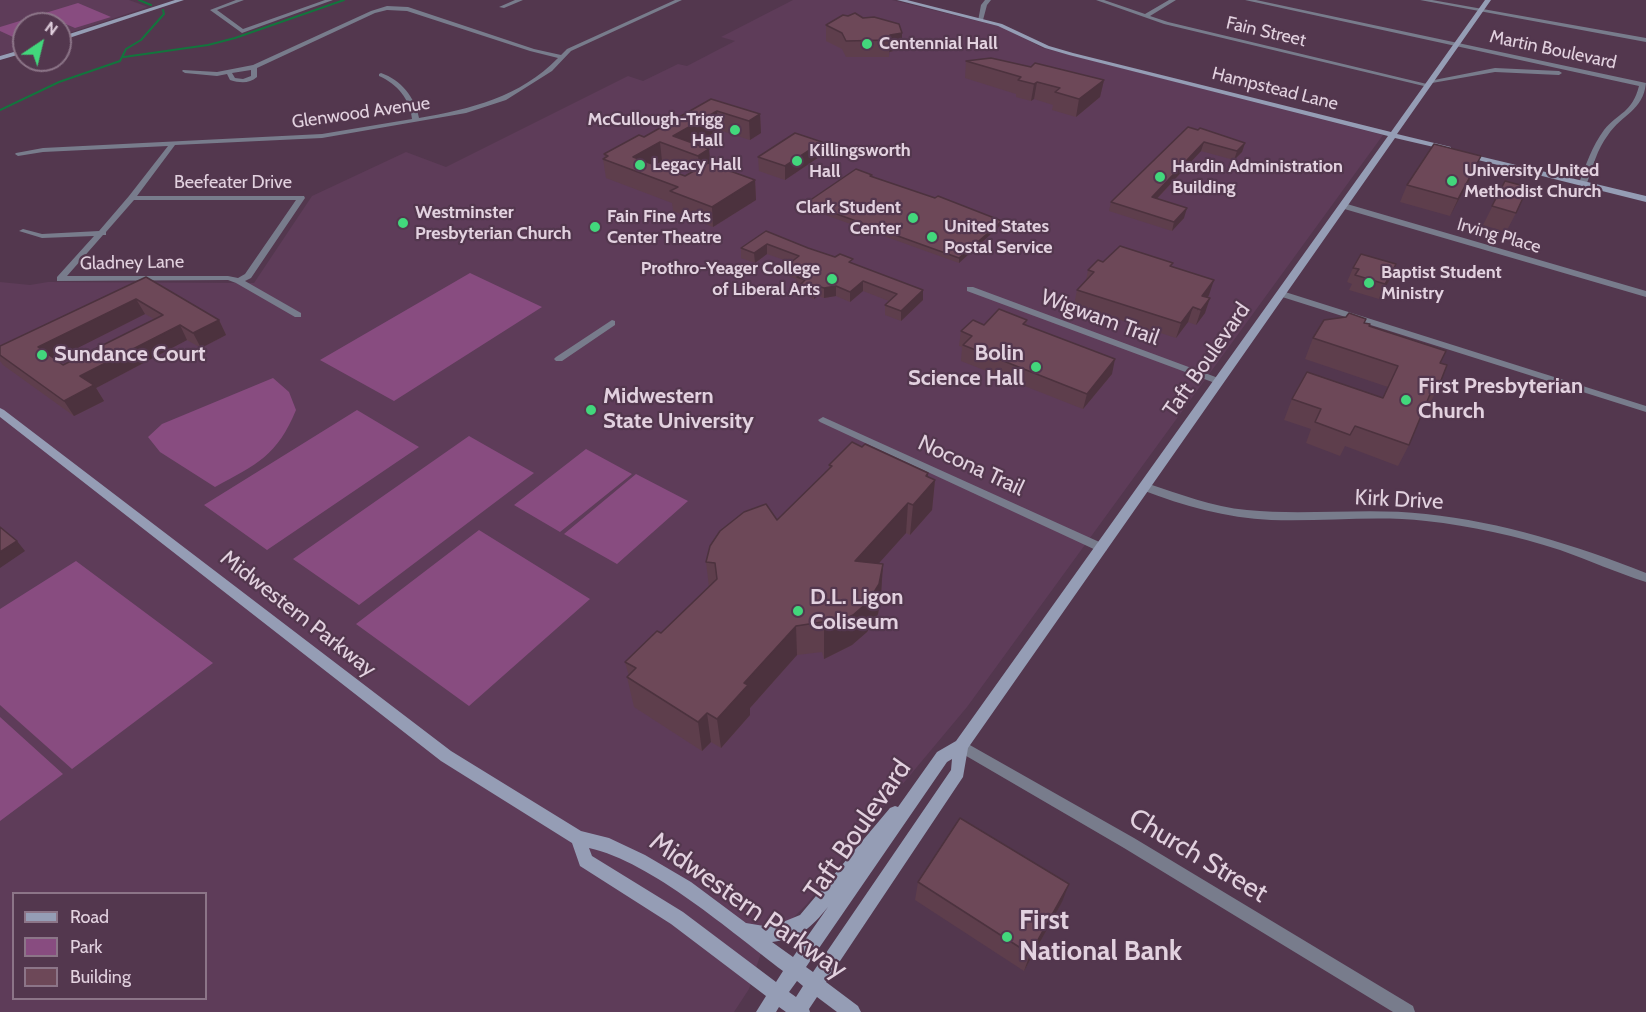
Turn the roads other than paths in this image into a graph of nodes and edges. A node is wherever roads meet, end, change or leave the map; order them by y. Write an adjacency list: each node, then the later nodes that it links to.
1 (181, 0): 17 (street)
2 (330, 0): 12 (street)
3 (520, 0): 13 (street)
4 (680, 0): 20 (street, Glenwood Avenue)
5 (900, 0): 16 (street, Hampstead Lane)
6 (988, 0): 16 (street)
7 (1099, 0): 15 (street, Fain Street)
8 (1173, 0): 15 (street)
9 (1248, 0): 19 (street, Martin Boulevard)
10 (1423, 0): 14 (street)
11 (1488, 0): 14 (street, Taft Boulevard)
12 (235, 1)
13 (502, 7)
14 (1480, 11): 18 (street); 19 (street, Taft Boulevard)
15 (1145, 16): 25 (street, Fain Street)
16 (980, 20): 28 (street, Hampstead Lane)
17 (72, 35)
18 (1646, 40)
19 (1457, 45): 25 (street, Taft Boulevard); 26 (street, Martin Boulevard)
20 (562, 57): 21 (street); 27 (street, Glenwood Avenue)
21 (255, 68): 23 (street); 23 (street)
22 (185, 71): 23 (street)
23 (230, 74)
24 (381, 75): 27 (street)
25 (1430, 83): 26 (street, Martin Boulevard); 28 (street, Taft Boulevard)
26 (1645, 85): 31 (street)
27 (416, 121): 29 (street, Glenwood Avenue)
28 (1394, 135): 31 (street, Hampstead Lane); 34 (street, Taft Boulevard)
29 (173, 144): 30 (street, Glenwood Avenue); 32 (street, Gladney Lane)
30 (18, 154)
31 (1583, 183): 33 (street, Hampstead Lane)
32 (132, 198): 36 (street, Gladney Lane); 37 (street, Beefeater Drive)
33 (1646, 199)
34 (1344, 206): 39 (street, Taft Boulevard); 40 (street, Irving Place)
35 (23, 231): 36 (street)
36 (103, 232): 37 (street, Gladney Lane)
37 (239, 281): 41 (street, Gladney Lane)
38 (970, 289): 44 (street, Wigwam Trail)
39 (1282, 294): 44 (street, Taft Boulevard); 45 (street)
40 (1646, 294)
41 (298, 315)
42 (612, 323): 43 (street)
43 (560, 359)
44 (1218, 381): 48 (street, Taft Boulevard)
45 (1646, 409)
46 (0, 412): 53 (street, Midwestern Parkway)
47 (824, 420): 49 (street, Nocona Trail)
48 (1146, 487): 49 (street, Taft Boulevard); 50 (street, Kirk Drive)
49 (1102, 548): 51 (street, Taft Boulevard)
50 (1646, 578)
51 (962, 746): 52 (street, Taft Boulevard); 56 (street, Taft Boulevard); 61 (street, Church Street)
52 (929, 777): 54 (street); 55 (street, Taft Boulevard)
53 (578, 838): 54 (street, Midwestern Parkway); 57 (street)
54 (741, 929): 55 (street, Midwestern Parkway)
55 (795, 969): 56 (street, Midwestern Parkway); 57 (street, Taft Boulevard)
56 (815, 985): 58 (street, Taft Boulevard); 60 (street, Midwestern Parkway)
57 (777, 994): 58 (street); 59 (street, Taft Boulevard)
58 (798, 1011)
59 (765, 1012)
60 (852, 1012)
61 (1407, 1012)

